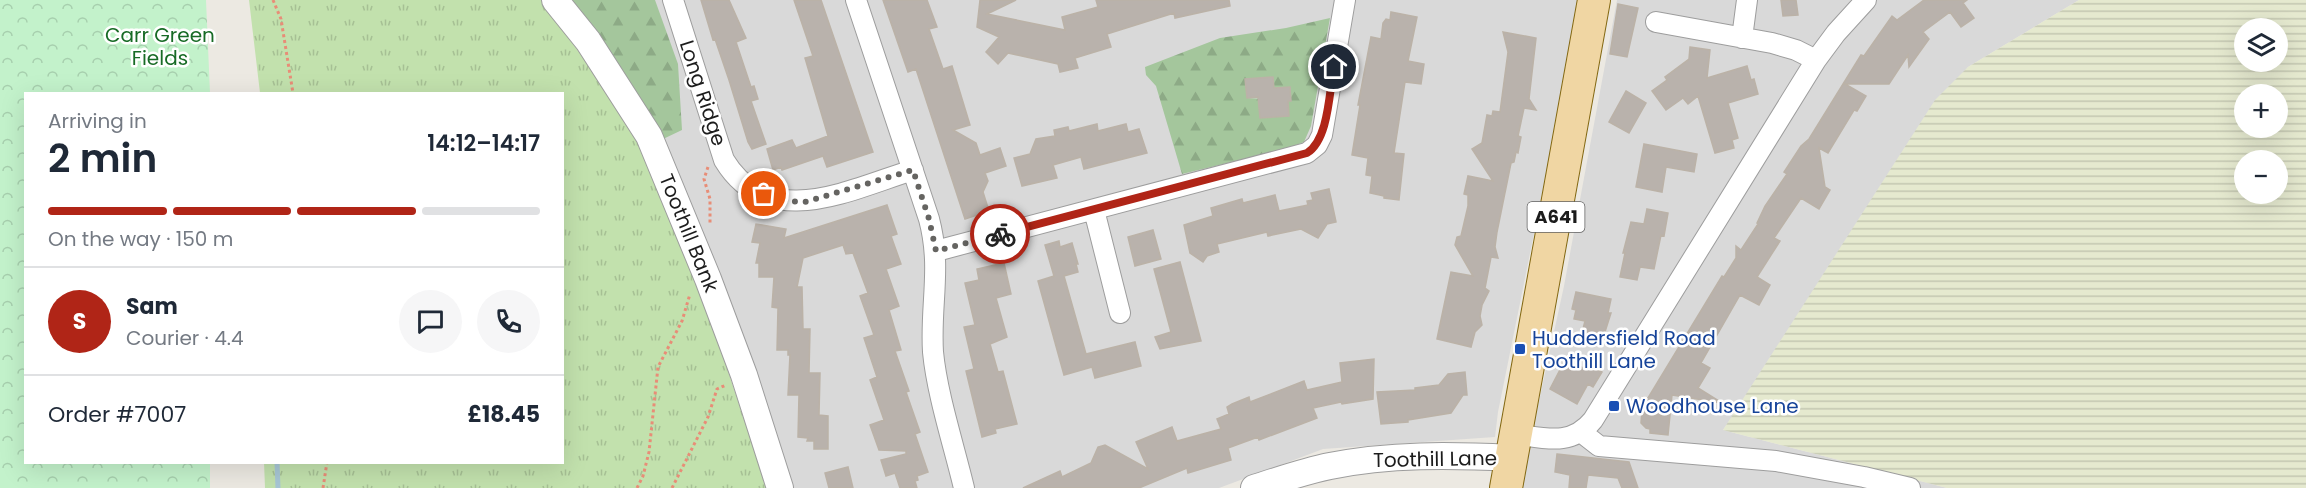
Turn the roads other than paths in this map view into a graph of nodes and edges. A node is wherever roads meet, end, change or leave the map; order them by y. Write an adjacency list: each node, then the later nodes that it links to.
1 (555, 0): 17 (street, Toothill Bank)
2 (673, 0): 11 (street, Long Ridge)
3 (856, 0): 11 (street)
4 (1345, 0): 12 (street)
5 (1594, 0): 16 (main road, A641)
6 (1747, 0): 9 (street)
7 (1866, 0): 10 (street)
8 (1656, 22): 9 (street)
9 (1742, 38): 10 (street)
10 (1816, 60): 15 (street)
11 (913, 170): 13 (street)
12 (1094, 210): 13 (street); 14 (street)
13 (936, 251): 18 (street)
14 (1120, 313)
15 (1581, 432): 16 (street); 21 (street)
16 (1513, 446): 19 (street, Toothill Lane); 20 (main road, A641)
17 (780, 488)
18 (964, 488)
19 (1254, 488)
20 (1506, 488)
21 (1910, 488)

